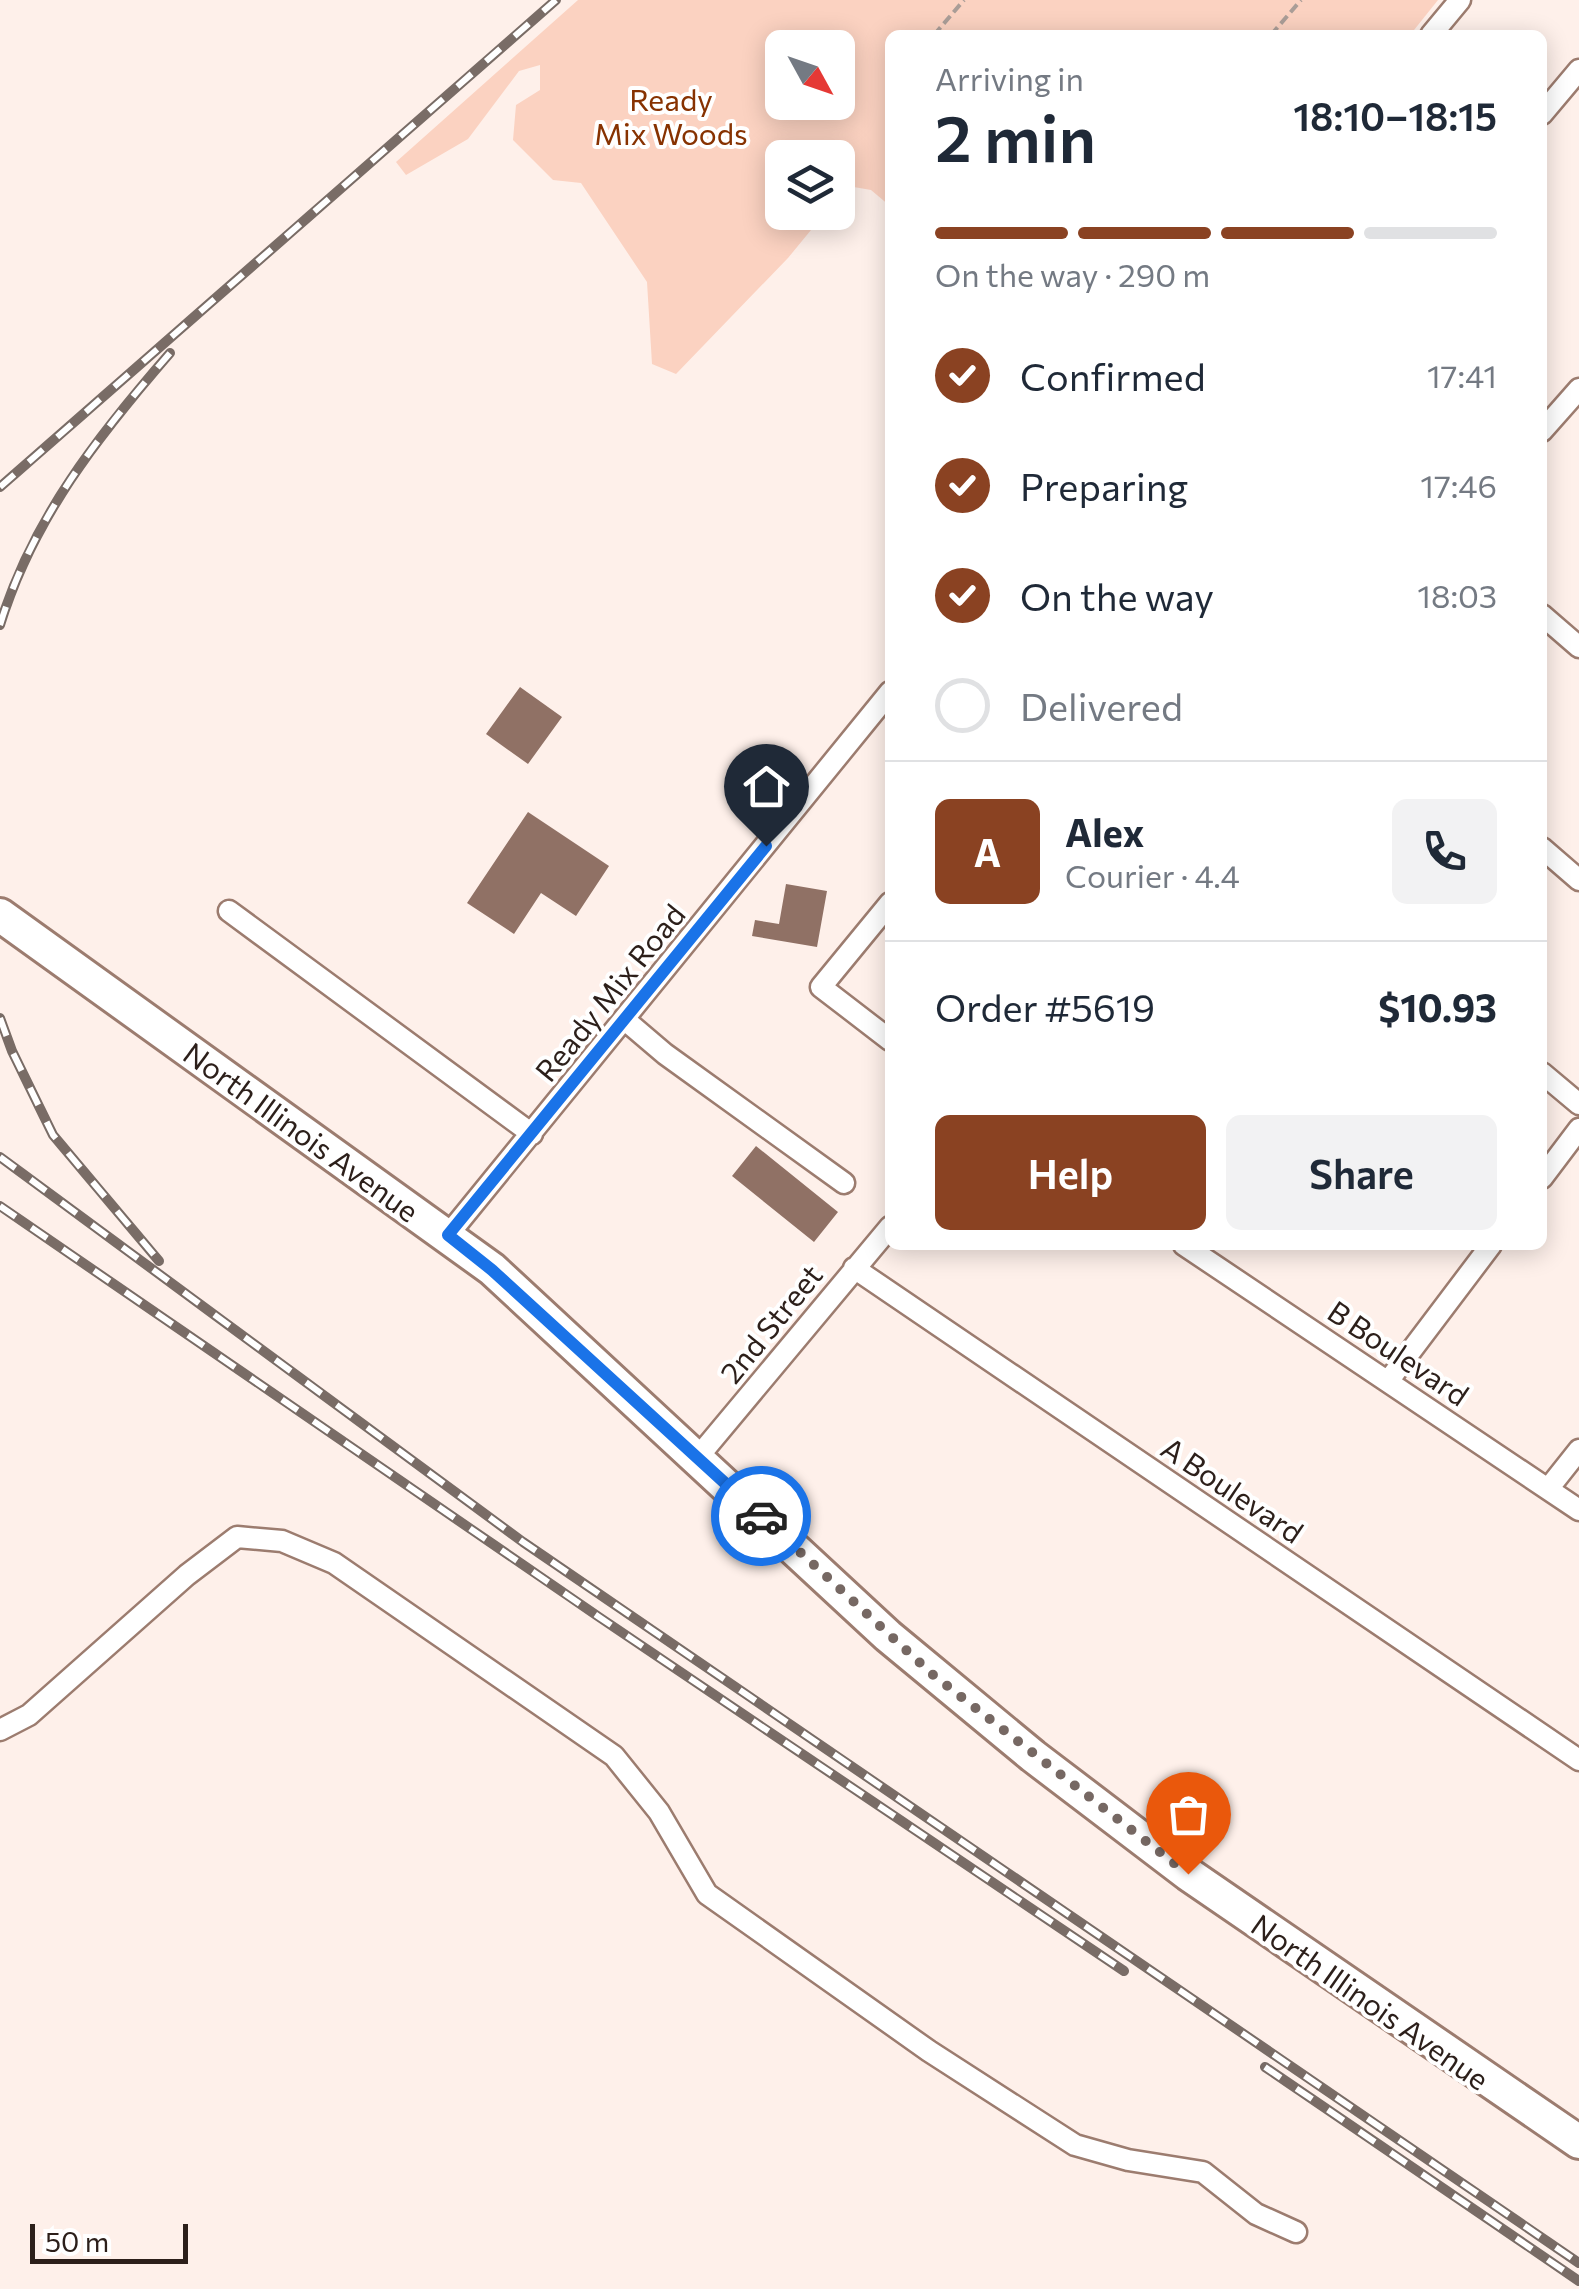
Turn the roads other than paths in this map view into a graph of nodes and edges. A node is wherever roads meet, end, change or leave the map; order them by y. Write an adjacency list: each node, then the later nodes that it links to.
1 (1460, 0): 2 (street)
2 (1435, 30)
3 (1579, 70): 4 (street)
4 (1547, 108)
5 (1577, 394): 6 (street)
6 (1547, 426)
7 (1547, 619): 8 (street)
8 (1579, 647)
9 (885, 698): 15 (street, Ready Mix Road)
10 (1547, 852): 11 (street)
11 (1579, 880)
12 (885, 909): 16 (street)
13 (228, 912): 20 (street)
14 (0, 915): 24 (main road, North Illinois Avenue)
15 (625, 1020): 20 (street, Ready Mix Road); 22 (street)
16 (885, 1036)
17 (1547, 1077): 18 (street)
18 (1579, 1104)
19 (1579, 1129): 21 (street)
20 (532, 1134): 24 (street, Ready Mix Road)
21 (1547, 1171)
22 (844, 1183)
23 (885, 1233): 27 (street, 2nd Street)
24 (448, 1235): 30 (main road, North Illinois Avenue)
25 (1192, 1250): 28 (street, B Boulevard)
26 (1488, 1250): 28 (street)
27 (854, 1268): 30 (street, 2nd Street); 34 (street, A Boulevard)
28 (1389, 1380): 31 (street, B Boulevard)
29 (1579, 1450): 31 (street)
30 (698, 1458): 35 (main road, North Illinois Avenue)
31 (1548, 1489): 32 (street, B Boulevard)
32 (1579, 1510)
33 (0, 1730): 36 (street)
34 (1579, 1760)
35 (1579, 2142)
36 (1296, 2232)

